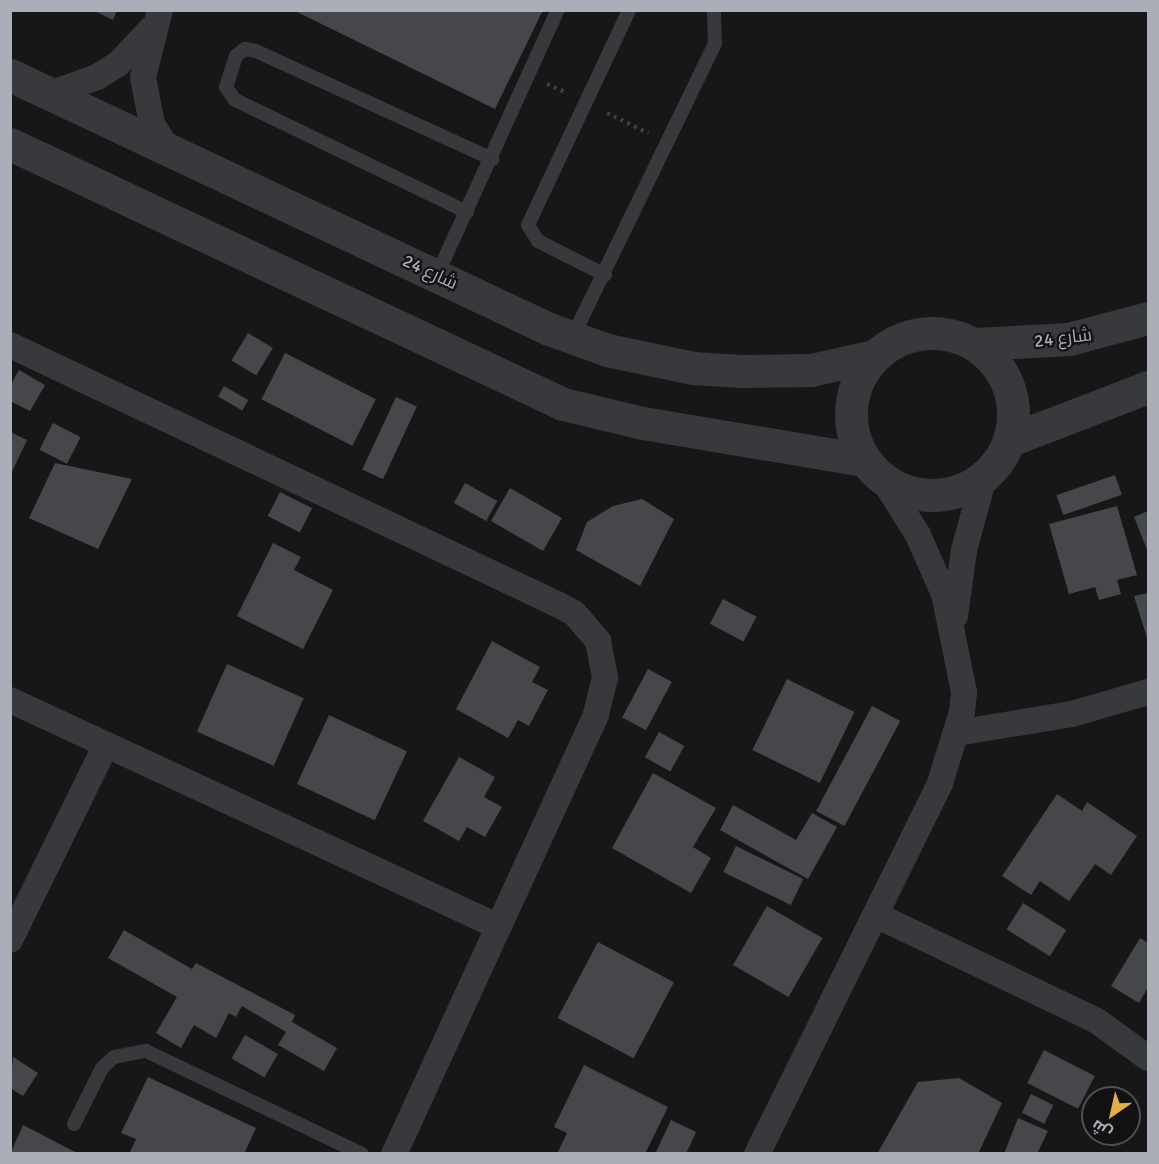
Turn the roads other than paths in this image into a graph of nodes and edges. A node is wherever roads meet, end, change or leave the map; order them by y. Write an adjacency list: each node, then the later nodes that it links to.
1 (558, 10): 9 (lane)
2 (629, 10): 11 (lane)
3 (714, 10): 11 (lane)
4 (156, 19): 6 (street); 8 (street)
5 (10, 75): 6 (street, شارع 24)
6 (50, 94): 8 (street, شارع 24)
7 (10, 144): 20 (street)
8 (166, 146): 12 (street, شارع 24)
9 (492, 159): 10 (lane); 10 (lane)
10 (468, 212): 12 (lane)
11 (605, 274): 14 (lane)
12 (437, 275): 14 (street, شارع 24)
13 (1149, 318): 15 (street, شارع 24)
14 (572, 338): 17 (street, شارع 24)
15 (975, 344): 17 (street); 19 (street)
16 (10, 345): 28 (street)
17 (874, 356): 20 (street)
18 (1149, 387): 19 (street)
19 (1010, 440): 21 (street)
20 (874, 470): 21 (street); 22 (street)
21 (984, 477): 22 (street)
22 (954, 629): 25 (street)
23 (1149, 692): 25 (street)
24 (10, 700): 26 (street)
25 (957, 733): 27 (street)
26 (106, 745): 28 (street); 29 (street)
27 (876, 915): 30 (street); 34 (street)
28 (497, 926): 33 (street)
29 (10, 940)
30 (1149, 1058)
31 (74, 1124): 32 (lane)
32 (362, 1154)
33 (394, 1154)
34 (757, 1154)

